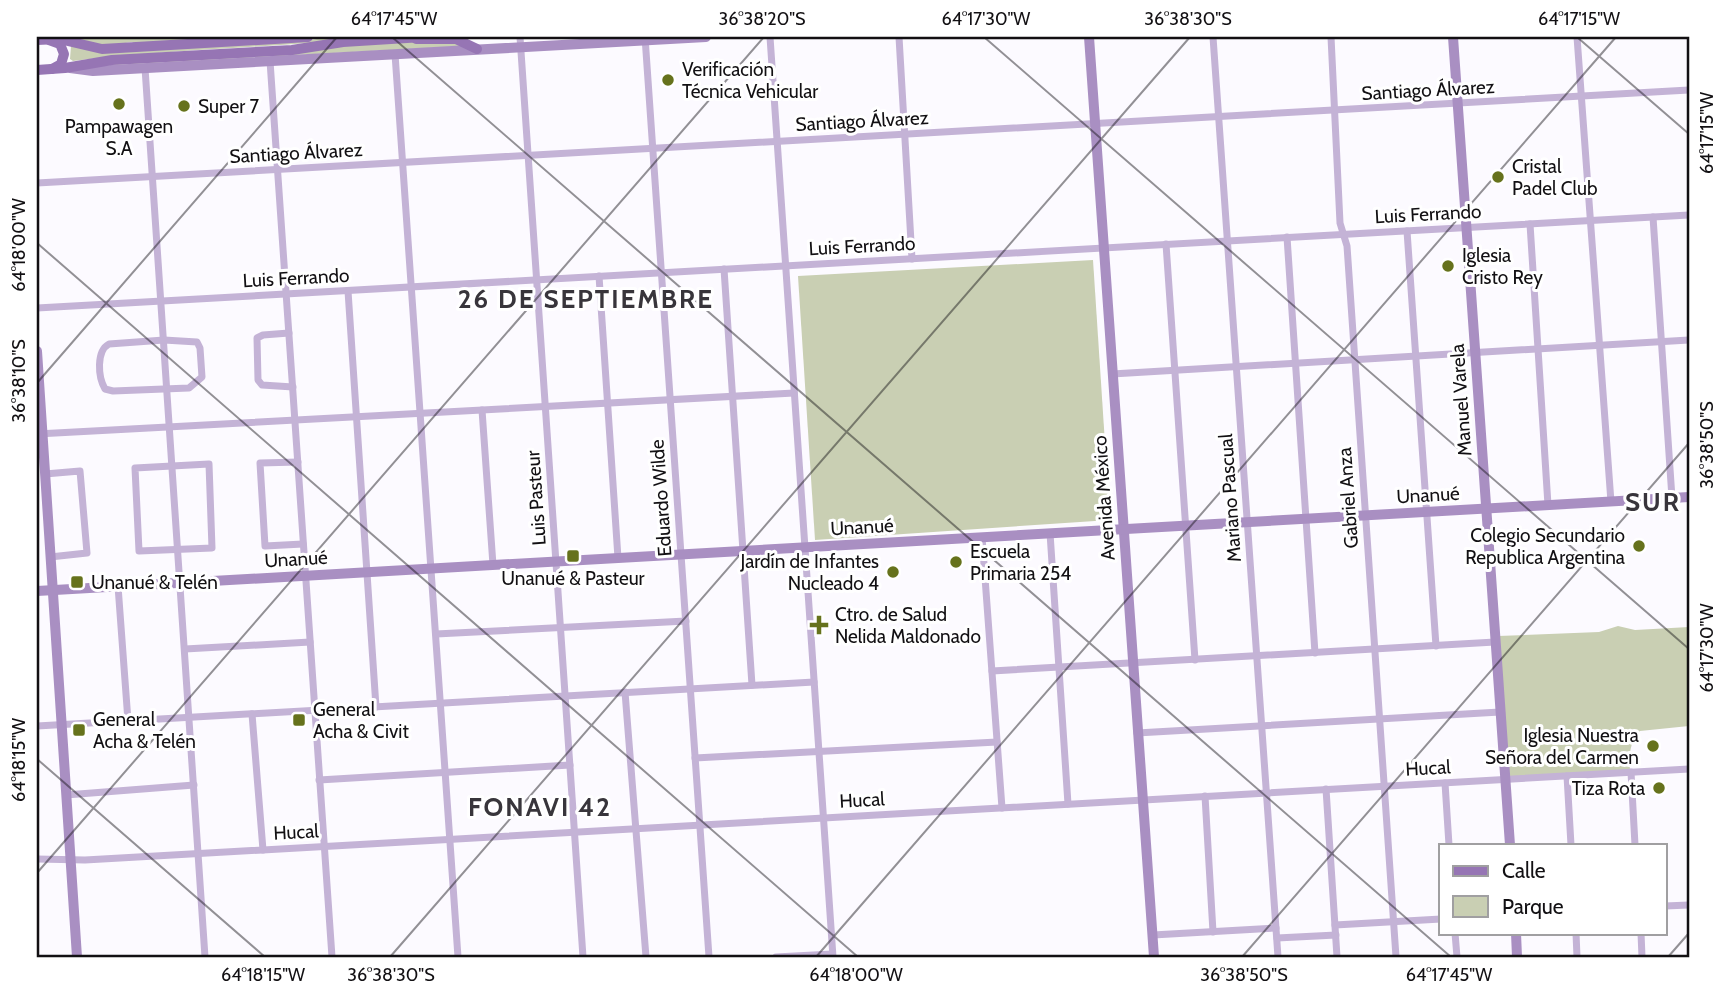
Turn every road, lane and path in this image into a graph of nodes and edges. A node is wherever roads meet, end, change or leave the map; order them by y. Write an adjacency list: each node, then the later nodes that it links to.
1 (308, 37): 12 (main road)
2 (423, 37): 11 (main road)
3 (706, 37): 13 (street)
4 (770, 37): 29 (street)
5 (899, 37): 28 (street)
6 (1089, 37): 27 (street, Avenida México)
7 (1213, 37): 26 (street, Mariano Pascual)
8 (1331, 37): 25 (street, Gabriel Anza)
9 (1453, 37): 24 (street, Manuel Varela)
10 (1577, 37): 23 (street)
11 (402, 38): 15 (main road); 18 (main road)
12 (52, 39): 21 (main road)
13 (645, 39): 14 (street); 30 (street, Eduardo Wilde)
14 (520, 42): 15 (street); 31 (street, Luis Pasteur)
15 (477, 49): 16 (street)
16 (396, 54): 17 (street); 32 (street)
17 (270, 61): 19 (street); 33 (street)
18 (70, 68): 19 (street); 21 (main road)
19 (145, 68): 34 (street)
20 (37, 70): 21 (main road)
21 (49, 70)
22 (1689, 90): 23 (street, Santiago Álvarez)
23 (1582, 96): 24 (street, Santiago Álvarez); 38 (street)
24 (1458, 104): 25 (street, Santiago Álvarez); 40 (street, Manuel Varela)
25 (1335, 111): 26 (street, Santiago Álvarez); 42 (street, Gabriel Anza)
26 (1218, 117): 27 (street, Santiago Álvarez); 44 (street, Mariano Pascual)
27 (1095, 124): 28 (street, Santiago Álvarez); 46 (street, Avenida México)
28 (904, 135): 29 (street, Santiago Álvarez); 47 (street)
29 (777, 142): 30 (street, Santiago Álvarez); 48 (street)
30 (653, 149): 31 (street, Santiago Álvarez); 50 (street, Eduardo Wilde)
31 (528, 155): 32 (street, Santiago Álvarez); 52 (street, Luis Pasteur)
32 (403, 162): 33 (street, Santiago Álvarez); 53 (street)
33 (278, 169): 34 (street, Santiago Álvarez); 55 (street)
34 (153, 177): 35 (street, Santiago Álvarez); 56 (street)
35 (37, 183)
36 (1689, 215): 37 (street, Luis Ferrando)
37 (1653, 217): 38 (street, Luis Ferrando); 61 (street)
38 (1591, 220): 39 (street, Luis Ferrando); 62 (street)
39 (1530, 224): 40 (street, Luis Ferrando); 63 (street)
40 (1466, 227): 41 (street, Luis Ferrando); 65 (street, Manuel Varela)
41 (1407, 230): 42 (street, Luis Ferrando); 66 (street)
42 (1343, 234): 43 (street, Luis Ferrando); 67 (street, Gabriel Anza)
43 (1287, 237): 44 (street, Luis Ferrando); 68 (street)
44 (1227, 241): 45 (street, Luis Ferrando); 69 (street, Mariano Pascual)
45 (1166, 244): 46 (street, Luis Ferrando); 70 (street)
46 (1104, 248): 47 (street, Luis Ferrando); 71 (street, Avenida México)
47 (912, 259): 48 (street, Luis Ferrando)
48 (786, 266): 49 (street, Luis Ferrando); 74 (street)
49 (724, 269): 50 (street, Luis Ferrando); 75 (street)
50 (662, 273): 51 (street, Luis Ferrando); 76 (street, Eduardo Wilde)
51 (599, 276): 52 (street, Luis Ferrando); 77 (street)
52 (537, 280): 53 (street, Luis Ferrando); 78 (street, Luis Pasteur)
53 (412, 287): 54 (street, Luis Ferrando); 80 (street)
54 (348, 290): 55 (street, Luis Ferrando); 81 (street)
55 (286, 294): 56 (street, Luis Ferrando); 58 (street)
56 (161, 301): 57 (street, Luis Ferrando); 59 (street)
57 (37, 308)
58 (289, 333): 72 (street); 72 (street)
59 (164, 340): 73 (street); 73 (street); 73 (street)
60 (1689, 340): 61 (street)
61 (1661, 341): 62 (street); 89 (street)
62 (1600, 345): 63 (street); 90 (street)
63 (1538, 348): 65 (street); 91 (street)
64 (37, 351): 84 (street)
65 (1475, 352): 66 (street); 92 (street, Manuel Varela)
66 (1416, 356): 67 (street); 93 (street)
67 (1354, 359): 68 (street); 94 (street, Gabriel Anza)
68 (1295, 363): 69 (street); 95 (street)
69 (1236, 367): 70 (street); 96 (street, Mariano Pascual)
70 (1175, 370): 71 (street); 97 (street)
71 (1112, 374): 98 (street, Avenida México)
72 (293, 387): 82 (street)
73 (167, 388): 83 (street)
74 (794, 393): 75 (street); 102 (street)
75 (733, 396): 76 (street); 104 (street)
76 (670, 400): 77 (street); 105 (street, Eduardo Wilde)
77 (608, 403): 78 (street); 107 (street)
78 (545, 406): 79 (street); 108 (street, Luis Pasteur)
79 (482, 410): 80 (street); 109 (street)
80 (421, 413): 81 (street); 110 (street)
81 (357, 417): 82 (street); 111 (street)
82 (295, 420): 83 (street); 85 (street)
83 (170, 427): 84 (street); 86 (street)
84 (39, 434): 87 (street)
85 (298, 462): 101 (street); 101 (street)
86 (172, 466): 103 (street); 103 (street); 103 (street)
87 (45, 474): 106 (street); 106 (street)
88 (1689, 497): 89 (street, Unanué)
89 (1672, 498): 90 (street, Unanué)
90 (1611, 502): 91 (street, Unanué)
91 (1548, 505): 92 (street, Unanué)
92 (1486, 509): 93 (street, Unanué); 121 (street, Manuel Varela)
93 (1427, 512): 94 (street, Unanué); 122 (street)
94 (1365, 516): 95 (street, Unanué); 124 (street, Gabriel Anza)
95 (1306, 519): 96 (street, Unanué); 125 (street)
96 (1247, 522): 97 (street, Unanué); 126 (street, Mariano Pascual)
97 (1185, 526): 98 (street, Unanué); 127 (street)
98 (1123, 529): 99 (street, Unanué); 128 (street, Avenida México)
99 (1050, 533): 100 (street, Unanué); 129 (street)
100 (982, 537): 102 (street, Unanué); 130 (street)
101 (303, 544): 112 (street)
102 (805, 547): 104 (street, Unanué); 131 (street)
103 (178, 550): 113 (street)
104 (743, 551): 105 (street, Unanué); 132 (street)
105 (681, 554): 107 (street, Unanué); 117 (street, Eduardo Wilde)
106 (50, 557): 115 (street)
107 (618, 558): 108 (street, Unanué)
108 (556, 561): 109 (street, Unanué); 118 (street, Luis Pasteur)
109 (493, 565): 110 (street, Unanué)
110 (431, 568): 111 (street, Unanué); 119 (street)
111 (367, 572): 112 (street, Unanué); 137 (street)
112 (306, 576): 113 (street, Unanué); 120 (street)
113 (180, 583): 114 (street, Unanué); 123 (street)
114 (118, 586): 115 (street, Unanué); 143 (street)
115 (52, 590): 116 (street, Unanué); 144 (street)
116 (37, 591)
117 (686, 621): 118 (street); 133 (street, Eduardo Wilde)
118 (560, 628): 119 (street); 135 (street, Luis Pasteur)
119 (436, 634): 136 (street)
120 (310, 642): 123 (street); 138 (street)
121 (1495, 642): 122 (street); 139 (street, Manuel Varela)
122 (1436, 646): 124 (street)
123 (185, 649): 141 (street)
124 (1375, 649): 125 (street); 142 (street, Gabriel Anza)
125 (1315, 653): 126 (street)
126 (1257, 656): 127 (street); 146 (street, Mariano Pascual)
127 (1195, 660): 128 (street)
128 (1133, 663): 129 (street); 147 (street, Avenida México)
129 (1059, 667): 130 (street); 166 (street)
130 (992, 671): 148 (street)
131 (814, 682): 132 (street); 149 (street)
132 (752, 685): 133 (street)
133 (690, 689): 134 (street); 150 (street, Eduardo Wilde)
134 (625, 692): 135 (street); 170 (street)
135 (565, 696): 136 (street); 151 (street, Luis Pasteur)
136 (441, 703): 137 (street); 153 (street)
137 (376, 706): 138 (street)
138 (315, 710): 140 (street); 157 (street)
139 (1500, 712): 142 (street); 156 (street, Manuel Varela)
140 (252, 714): 141 (street); 178 (street)
141 (189, 717): 143 (street); 159 (street)
142 (1379, 719): 146 (street); 160 (street, Gabriel Anza)
143 (128, 721): 144 (street)
144 (61, 724): 145 (street); 163 (street)
145 (37, 726)
146 (1262, 726): 147 (street); 162 (street, Mariano Pascual)
147 (1138, 733): 165 (street, Avenida México)
148 (997, 742): 149 (street); 167 (street)
149 (819, 752): 150 (street); 168 (street)
150 (695, 758): 169 (street, Eduardo Wilde)
151 (570, 765): 153 (street); 171 (street, Luis Pasteur)
152 (1689, 769): 154 (street, Hucal)
153 (446, 772): 157 (street); 172 (street)
154 (1631, 772): 155 (street, Hucal); 176 (street)
155 (1567, 776): 156 (street, Hucal); 175 (street)
156 (1505, 779): 158 (street, Hucal); 174 (street, Manuel Varela)
157 (320, 780): 177 (street)
158 (1445, 783): 160 (street, Hucal); 173 (street)
159 (194, 785): 163 (street); 179 (street)
160 (1384, 786): 161 (street, Hucal); 185 (street, Gabriel Anza)
161 (1326, 789): 162 (street, Hucal); 186 (street)
162 (1267, 793): 164 (street, Hucal); 187 (street, Mariano Pascual)
163 (66, 794): 181 (street)
164 (1205, 796): 165 (street, Hucal); 188 (street)
165 (1142, 800): 166 (street, Hucal); 193 (street, Avenida México)
166 (1068, 804): 167 (street, Hucal)
167 (1002, 808): 168 (street, Hucal)
168 (823, 818): 169 (street, Hucal); 196 (street)
169 (700, 825): 170 (street, Hucal); 203 (street, Eduardo Wilde)
170 (636, 828): 171 (street, Hucal); 202 (street)
171 (574, 832): 172 (street, Hucal); 201 (street, Luis Pasteur)
172 (450, 839): 177 (street, Hucal); 200 (street)
173 (1449, 844)
174 (1510, 844)
175 (1571, 844)
176 (1635, 844)
177 (324, 846): 178 (street, Hucal); 199 (street)
178 (263, 850): 179 (street, Hucal)
179 (198, 853): 181 (street, Hucal); 198 (street)
180 (37, 859): 181 (street, Hucal)
181 (71, 859): 197 (street)
182 (1689, 905): 183 (street)
183 (1666, 906)
184 (1439, 919): 185 (street)
185 (1393, 921): 186 (street); 208 (street, Gabriel Anza)
186 (1335, 925): 194 (street)
187 (1276, 928): 188 (street); 195 (street, Mariano Pascual)
188 (1213, 932): 193 (street)
189 (1455, 934): 209 (street)
190 (1516, 934): 210 (street)
191 (1576, 934): 211 (street)
192 (1641, 934): 212 (street)
193 (1153, 935): 205 (street, Avenida México)
194 (1336, 935): 195 (street); 207 (street)
195 (1277, 938): 206 (street, Mariano Pascual)
196 (832, 956): 204 (street)
197 (77, 957)
198 (205, 957)
199 (331, 957)
200 (458, 957)
201 (583, 957)
202 (646, 957)
203 (709, 957)
204 (776, 957)
205 (1154, 957)
206 (1278, 957)
207 (1337, 957)
208 (1396, 957)
209 (1457, 957)
210 (1517, 957)
211 (1577, 957)
212 (1642, 957)

